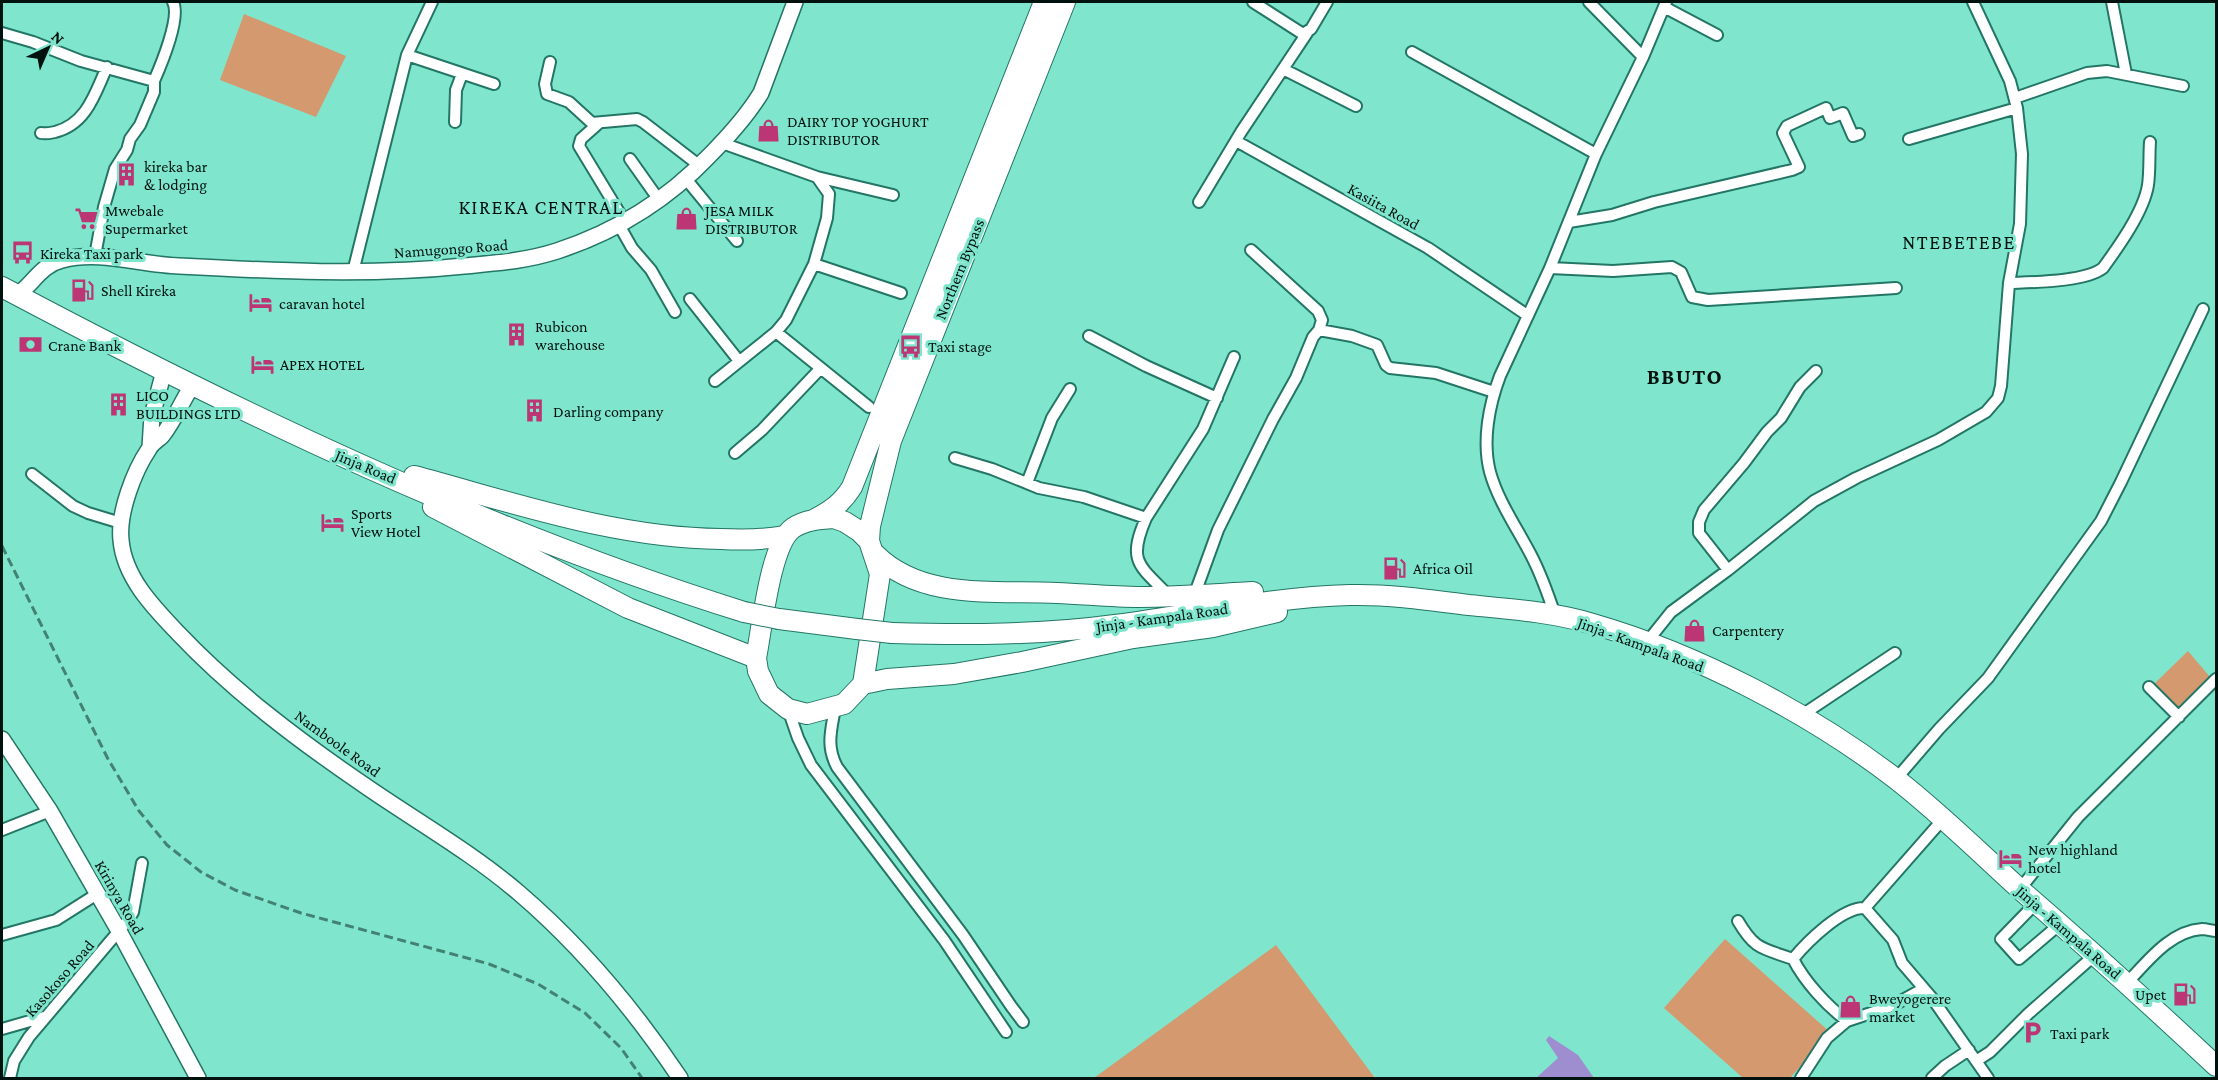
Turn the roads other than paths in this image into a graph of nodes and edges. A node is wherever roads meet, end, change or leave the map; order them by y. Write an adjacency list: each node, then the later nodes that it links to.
1 (173, 2): 23 (street)
2 (432, 2): 16 (street)
3 (795, 2): 35 (main road, Namugongo Road)
4 (1044, 2): 81 (highway, Northern Bypass)
5 (1065, 2): 84 (highway, Northern Bypass)
6 (1253, 2): 13 (street)
7 (1327, 2): 13 (street)
8 (1589, 2): 17 (street)
9 (1973, 2): 26 (street)
10 (2112, 2): 22 (street)
11 (1665, 4): 14 (street); 17 (street)
12 (2, 33): 19 (street)
13 (1306, 33): 20 (street)
14 (1717, 35)
15 (1412, 52): 36 (street)
16 (407, 55): 21 (street); 51 (street)
17 (1643, 57): 36 (street)
18 (550, 62): 29 (street)
19 (107, 67): 23 (street); 30 (street)
20 (1283, 69): 27 (street); 33 (street)
21 (462, 74): 24 (street); 28 (street)
22 (2126, 74): 25 (street); 26 (street)
23 (153, 81): 48 (street)
24 (494, 84)
25 (2183, 86)
26 (2016, 103): 32 (street); 52 (street)
27 (1356, 106)
28 (455, 122)
29 (599, 123): 38 (street); 45 (street)
30 (41, 133)
31 (1859, 134): 44 (street)
32 (1909, 140)
33 (1236, 141): 43 (street); 59 (street, Kasiita Road)
34 (2150, 142): 52 (street)
35 (722, 143): 38 (main road, Namugongo Road); 39 (street)
36 (1596, 154): 44 (street)
37 (630, 159): 42 (street)
38 (700, 166): 40 (main road, Namugongo Road)
39 (817, 177): 41 (street); 49 (street)
40 (686, 179): 42 (main road, Namugongo Road); 46 (street)
41 (893, 195)
42 (659, 200): 45 (main road, Namugongo Road)
43 (1199, 202)
44 (1569, 222): 50 (street)
45 (622, 224): 51 (main road, Namugongo Road); 58 (street)
46 (737, 241)
47 (1251, 250): 60 (street)
48 (95, 256): 51 (main road, Namugongo Road); 54 (main road, Namugongo Road)
49 (814, 264): 55 (street); 61 (street)
50 (1550, 268): 53 (street); 59 (street)
51 (353, 272)
52 (2009, 284): 85 (street)
53 (1896, 288)
54 (9, 291): 67 (highway, Jinja Road)
55 (901, 293)
56 (690, 299): 64 (street)
57 (2203, 309): 102 (street)
58 (675, 312)
59 (1527, 315): 71 (street)
60 (1319, 330): 71 (street); 88 (street)
61 (776, 332): 64 (street); 65 (street)
62 (1089, 336): 72 (street)
63 (1234, 357): 72 (street)
64 (739, 361): 68 (street)
65 (820, 369): 73 (street); 75 (street)
66 (1816, 371): 85 (street)
67 (164, 372): 69 (highway, Jinja Road); 74 (main road)
68 (715, 381)
69 (192, 386): 74 (main road, Namboole Road); 76 (highway, Jinja Road)
70 (1070, 389): 79 (street)
71 (1494, 392): 89 (street)
72 (1217, 398): 80 (street)
73 (869, 407)
74 (150, 447): 82 (main road, Namboole Road)
75 (735, 453)
76 (339, 455): 83 (highway); 90 (highway, Jinja Road, bridge); 93 (highway)
77 (955, 458): 79 (street)
78 (32, 474): 82 (street)
79 (1027, 483): 80 (street)
80 (1146, 518): 87 (street)
81 (814, 519): 83 (highway); 84 (highway)
82 (121, 523): 130 (main road, Namboole Road)
83 (784, 536): 93 (highway)
84 (871, 547): 87 (highway); 95 (highway)
85 (1728, 570): 91 (street)
86 (1352, 595): 88 (highway); 89 (highway, Jinja - Kampala Road); 90 (highway, Jinja - Kampala Road, bridge); 95 (highway)
87 (1169, 596): 88 (highway)
88 (1194, 596)
89 (1555, 615): 91 (highway, Jinja - Kampala Road)
90 (779, 619)
91 (1647, 642): 99 (highway, Jinja - Kampala Road)
92 (1895, 653): 99 (street)
93 (756, 658): 98 (highway)
94 (2217, 679): 100 (street)
95 (863, 684): 97 (highway)
96 (2149, 687): 100 (street)
97 (835, 708): 98 (highway); 122 (street)
98 (788, 709): 124 (street)
99 (1802, 716): 102 (highway, Jinja - Kampala Road)
100 (2179, 717): 107 (street)
101 (2, 740): 103 (main road, Kirinya Road)
102 (1896, 779): 104 (highway, Jinja - Kampala Road)
103 (50, 811): 105 (street); 108 (main road, Kirinya Road)
104 (1944, 818): 107 (highway, Jinja - Kampala Road); 110 (street)
105 (2, 830)
106 (142, 863): 113 (street, Kasokoso Road)
107 (2020, 889): 109 (highway, Jinja - Kampala Road)
108 (97, 894): 113 (main road, Kirinya Road); 115 (street)
109 (2036, 903): 112 (highway, Jinja - Kampala Road); 112 (street)
110 (1865, 908): 117 (street); 119 (street)
111 (1738, 921): 117 (street)
112 (2060, 924): 116 (highway, Jinja - Kampala Road)
113 (119, 931): 120 (street, Kasokoso Road); 129 (main road, Kirinya Road)
114 (2217, 931): 118 (street)
115 (2, 935)
116 (2096, 954): 118 (highway, Jinja - Kampala Road); 126 (street)
117 (1793, 959): 121 (street)
118 (2127, 983): 127 (highway, Jinja - Kampala Road)
119 (1923, 989): 121 (street); 125 (street)
120 (44, 1017): 123 (street); 128 (street, Kasokoso Road)
121 (1847, 1021): 131 (street)
122 (1023, 1022)
123 (2, 1029)
124 (1006, 1032)
125 (1969, 1050): 126 (street); 132 (street)
126 (1976, 1061): 133 (street)
127 (2217, 1066)
128 (10, 1078)
129 (198, 1078)
130 (680, 1078)
131 (1801, 1078)
132 (1932, 1078)
133 (1988, 1078)

